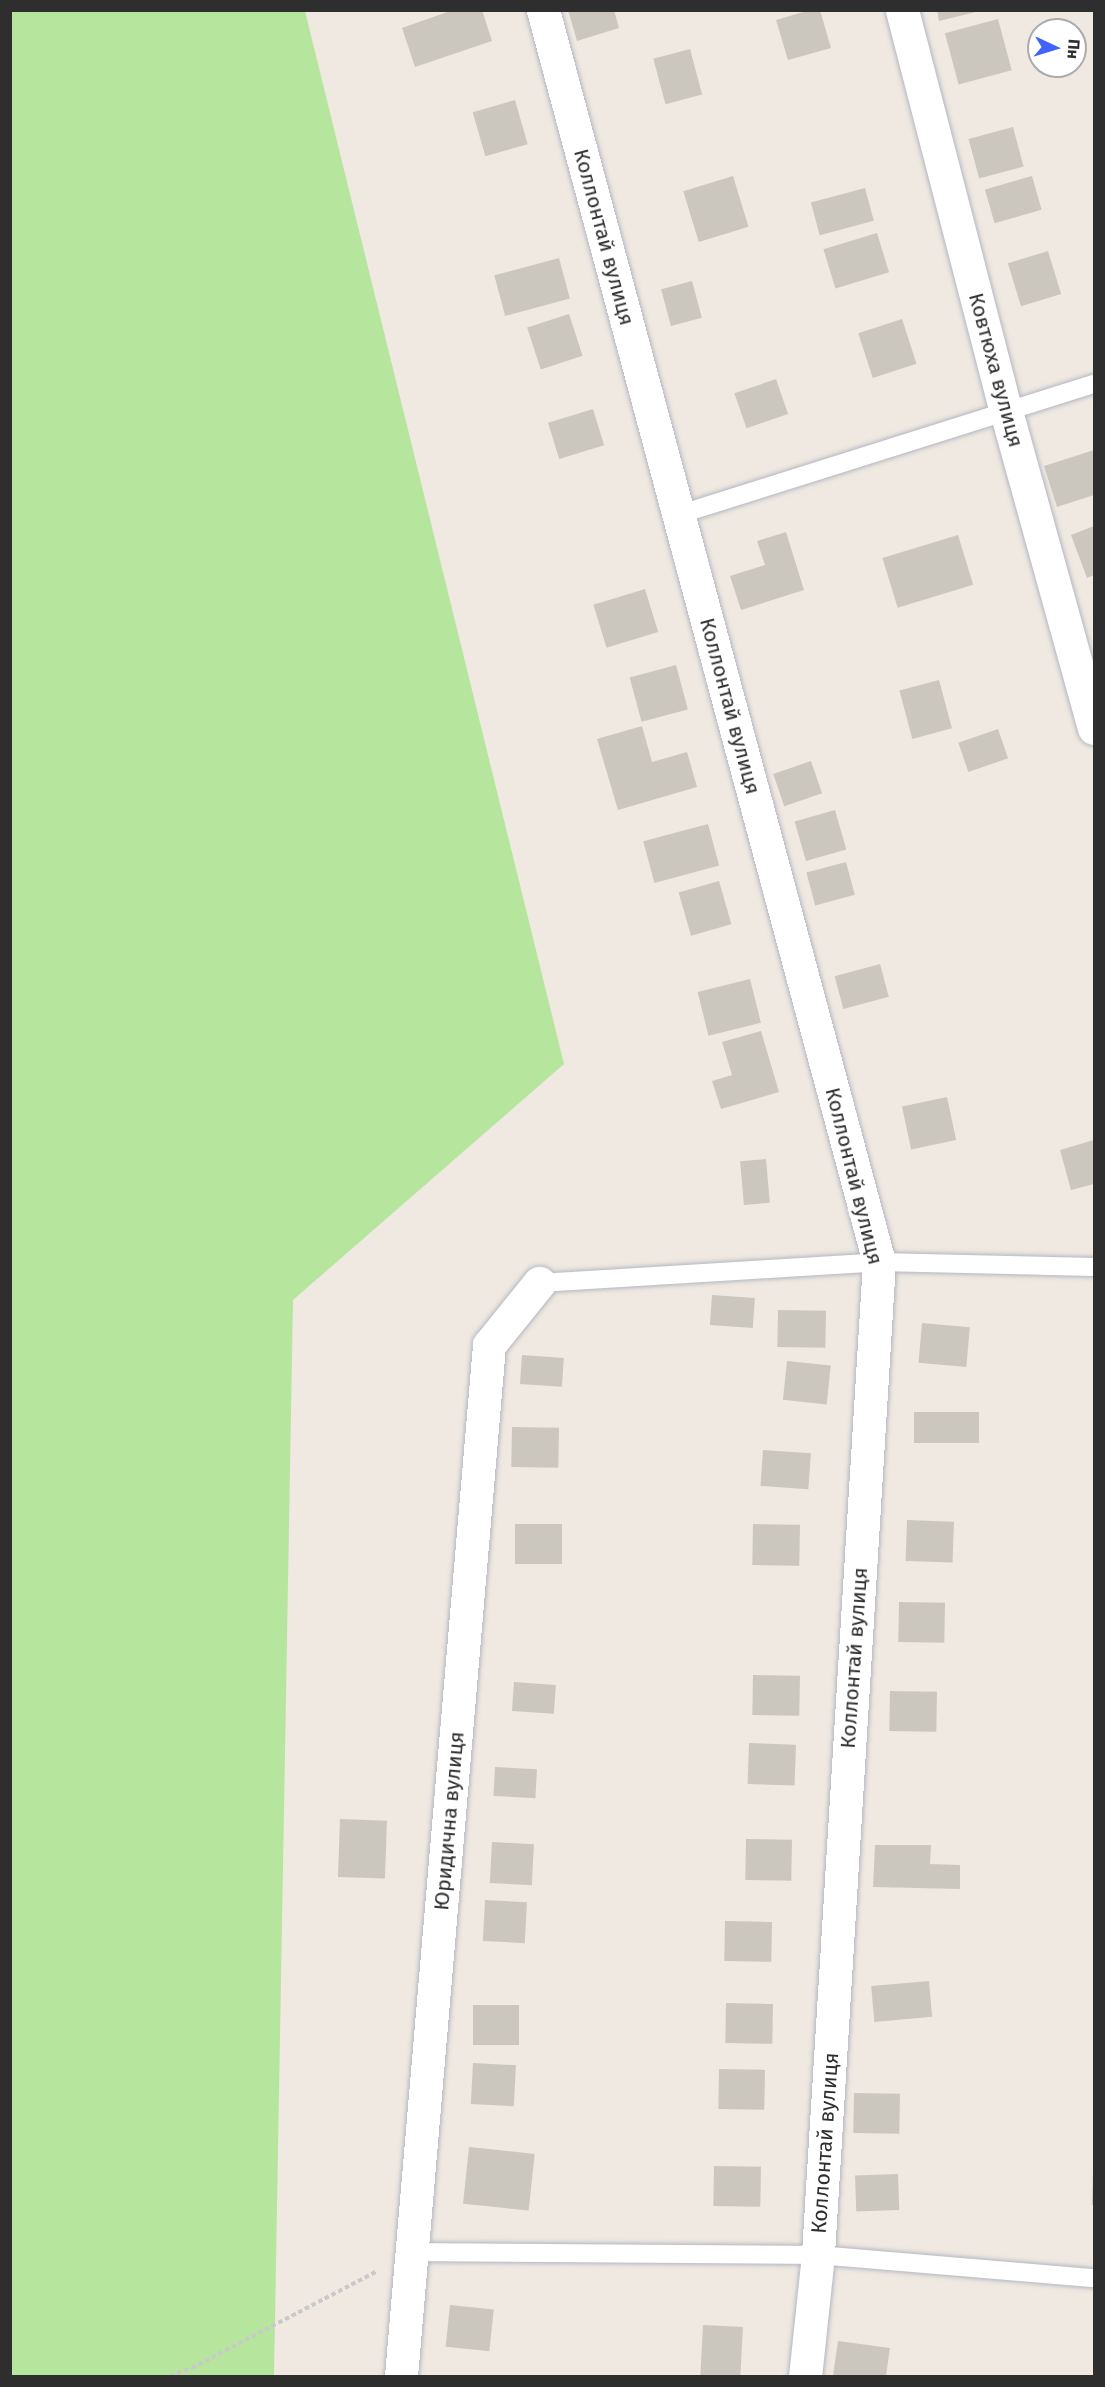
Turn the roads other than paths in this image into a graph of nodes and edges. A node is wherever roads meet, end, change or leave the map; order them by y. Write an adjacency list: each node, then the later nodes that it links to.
1 (543, 10): 5 (street, Коллонтай вулиця)
2 (902, 10): 4 (street, Ковтюха вулиця)
3 (1095, 384): 4 (lane)
4 (1006, 411): 5 (lane); 6 (street, Ковтюха вулиця)
5 (678, 515): 7 (street, Коллонтай вулиця)
6 (1095, 728)
7 (879, 1262): 8 (lane); 9 (lane); 11 (street, Коллонтай вулиця)
8 (1095, 1268)
9 (539, 1283): 10 (street, Юридична вулиця)
10 (413, 2252): 11 (lane); 13 (street, Юридична вулиця)
11 (818, 2255): 12 (lane); 14 (street, Коллонтай вулиця)
12 (1095, 2278)
13 (401, 2376)
14 (805, 2376)

